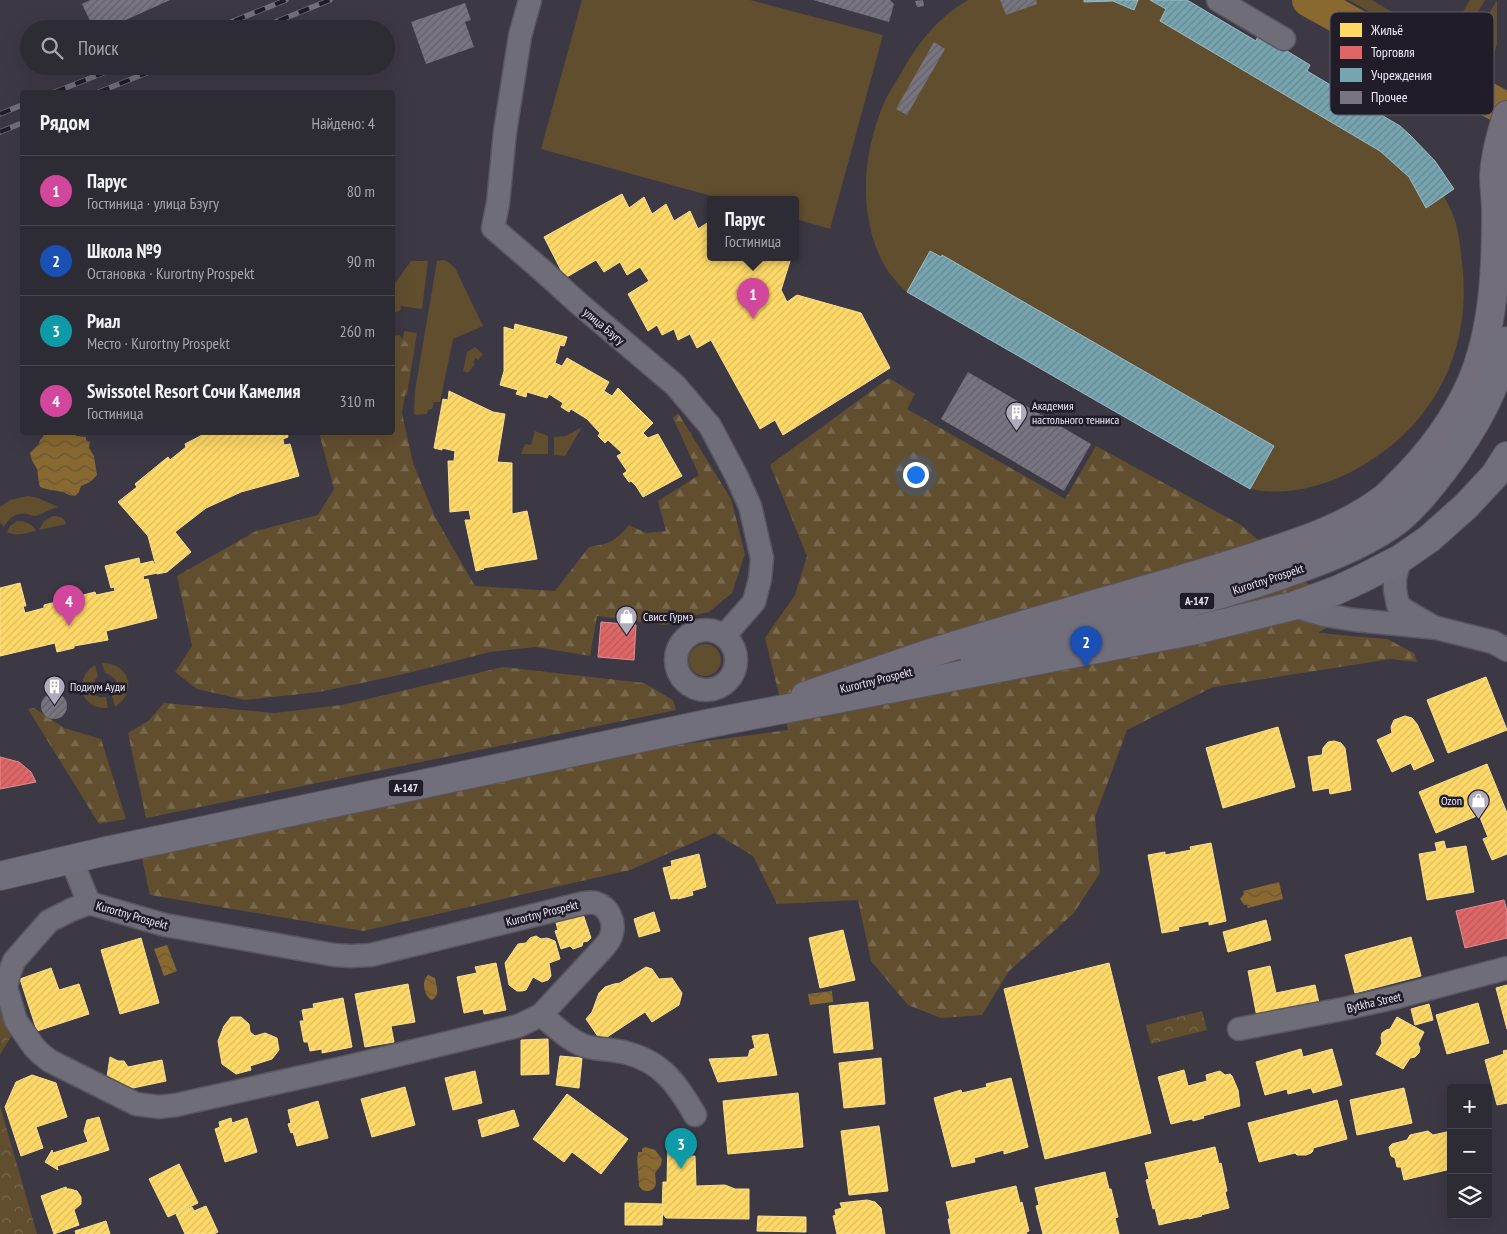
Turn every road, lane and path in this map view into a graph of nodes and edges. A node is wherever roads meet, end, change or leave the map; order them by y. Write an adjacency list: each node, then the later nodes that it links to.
1 (530, 0): 10 (street, улица Бзугу)
2 (1218, 0): 3 (street)
3 (1284, 38)
4 (1504, 124): 13 (main road, А-147)
5 (1507, 341): 13 (main road, Kurortny Prospekt / А-147)
6 (1507, 456): 7 (main road, Kurortny Prospekt / А-147)
7 (1400, 559): 8 (main road, Kurortny Prospekt / А-147); 9 (street)
8 (1294, 606): 9 (street); 13 (main road, Kurortny Prospekt / А-147)
9 (1437, 628): 11 (street)
10 (724, 636): 12 (street); 12 (street)
11 (1507, 650)
12 (710, 691): 14 (street)
13 (790, 704): 14 (main road, Kurortny Prospekt / А-147)
14 (711, 723): 15 (main road, Kurortny Prospekt / А-147)
15 (71, 859): 16 (main road, Kurortny Prospekt / А-147); 17 (street)
16 (0, 876)
17 (89, 903): 19 (street, Kurortny Prospekt); 19 (street, Kurortny Prospekt)
18 (1507, 968): 20 (street, Bytkha Street)
19 (541, 1015): 21 (street)
20 (1239, 1030)
21 (694, 1115)

